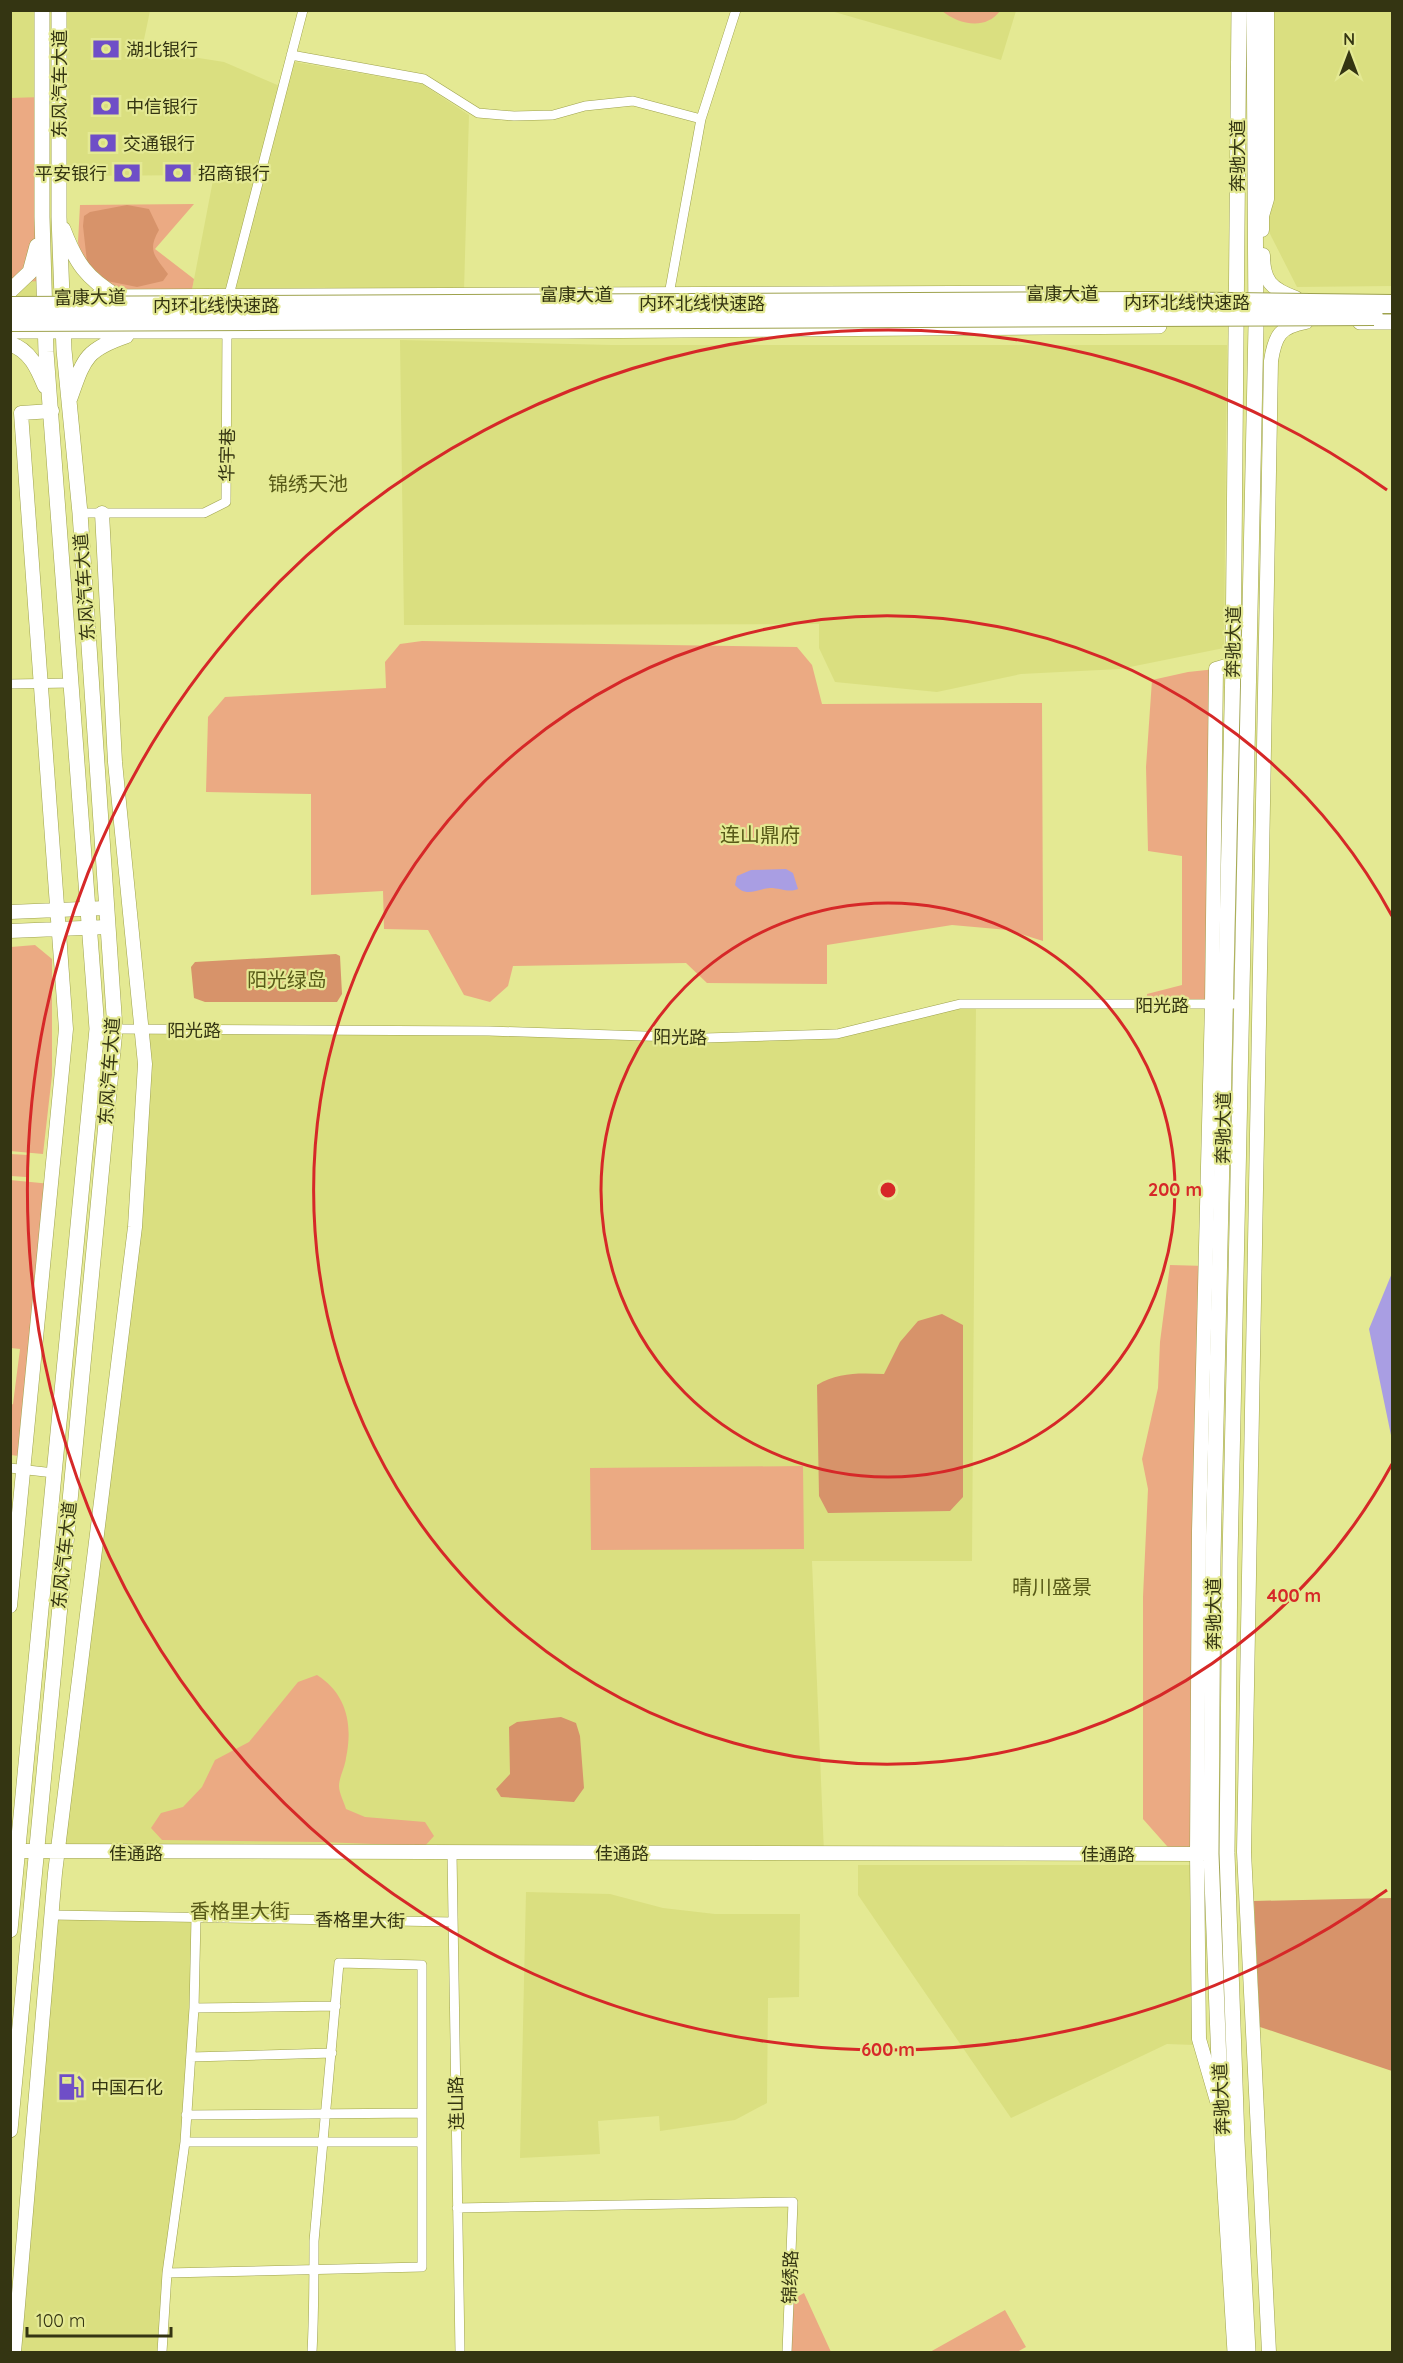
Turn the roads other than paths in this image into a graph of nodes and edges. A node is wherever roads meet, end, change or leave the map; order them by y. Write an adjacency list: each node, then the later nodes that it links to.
1 (42, 10): 11 (main road, 东风汽车大道)
2 (59, 10): 10 (main road, 东风汽车大道)
3 (303, 10): 8 (street)
4 (736, 10): 9 (street)
5 (1239, 10): 14 (main road, 奔驰大道)
6 (1254, 10): 15 (main road, 奔驰大道)
7 (1267, 10): 21 (street)
8 (291, 56): 9 (street); 16 (street)
9 (701, 119): 13 (street)
10 (59, 220): 17 (main road, 东风汽车大道); 18 (main road)
11 (42, 226): 12 (main road); 20 (main road, 东风汽车大道)
12 (10, 291)
13 (668, 294): 14 (main road, 富康大道); 16 (main road, 富康大道); 31 (street)
14 (1236, 294): 15 (main road, 富康大道); 29 (main road, 奔驰大道)
15 (1255, 294): 21 (main road, 富康大道); 30 (main road, 奔驰大道)
16 (229, 295): 18 (main road, 富康大道)
17 (61, 297): 18 (main road, 富康大道); 20 (main road, 富康大道); 36 (main road, 东风汽车大道)
18 (118, 297)
19 (10, 298): 20 (main road, 富康大道)
20 (44, 298): 35 (main road, 东风汽车大道)
21 (1296, 298): 22 (main road, 富康大道)
22 (1392, 298)
23 (1392, 304): 24 (highway, 内环北线快速路, bridge)
24 (10, 306)
25 (1392, 316): 27 (highway, 内环北线快速路, bridge)
26 (1392, 321): 28 (main road, 富康大道)
27 (10, 322)
28 (1306, 322): 30 (main road, 富康大道); 46 (street)
29 (1236, 326): 30 (main road, 富康大道); 31 (main road, 富康大道); 55 (main road, 奔驰大道)
30 (1256, 326): 45 (main road, 奔驰大道)
31 (668, 329): 32 (main road, 富康大道)
32 (227, 330): 34 (main road, 富康大道); 41 (street, 华宇巷)
33 (10, 331): 35 (main road, 富康大道)
34 (139, 331): 36 (main road, 富康大道); 38 (main road)
35 (46, 332): 36 (main road, 富康大道); 39 (main road, 东风汽车大道)
36 (63, 332): 38 (main road, 东风汽车大道)
37 (10, 344): 39 (main road)
38 (68, 404): 40 (main road, 东风汽车大道)
39 (51, 405): 42 (main road, 东风汽车大道); 44 (street)
40 (80, 513): 41 (street, 华宇巷); 47 (main road, 东风汽车大道)
41 (102, 513): 57 (street)
42 (71, 683): 44 (street); 48 (main road, 东风汽车大道)
43 (10, 684): 44 (street)
44 (42, 684): 49 (street)
45 (1244, 858): 46 (street); 55 (main road, 奔驰大道)
46 (1262, 859): 92 (street)
47 (106, 908): 48 (street); 51 (main road, 东风汽车大道)
48 (89, 909): 49 (street); 52 (main road, 东风汽车大道)
49 (58, 910): 50 (street); 53 (street)
50 (10, 912)
51 (107, 927): 52 (street); 56 (main road, 东风汽车大道)
52 (90, 928): 53 (street); 59 (main road, 东风汽车大道)
53 (59, 929): 54 (street); 58 (street)
54 (10, 931)
55 (1226, 1004): 57 (street, 阳光路); 65 (main road, 奔驰大道); 66 (main road, 奔驰大道)
56 (115, 1029): 57 (street, 阳光路); 62 (main road, 东风汽车大道)
57 (141, 1029): 63 (street)
58 (17, 1468): 59 (street); 60 (street)
59 (54, 1473): 61 (main road, 东风汽车大道)
60 (10, 1606)
61 (18, 1851): 62 (street, 佳通路); 70 (main road, 东风汽车大道)
62 (35, 1853): 63 (street, 佳通路); 78 (main road, 东风汽车大道)
63 (58, 1853): 64 (street, 佳通路); 67 (street)
64 (452, 1853): 66 (street, 佳通路); 69 (street, 连山路)
65 (1227, 1853): 66 (street, 佳通路); 91 (main road, 奔驰大道)
66 (1204, 1854): 90 (main road, 奔驰大道)
67 (52, 1915): 68 (street, 香格里大街); 85 (street)
68 (196, 1918): 69 (street, 香格里大街); 72 (street)
69 (453, 1922): 82 (street, 连山路)
70 (10, 1930)
71 (336, 2006): 72 (street); 73 (street); 75 (street)
72 (194, 2008): 74 (street)
73 (332, 2053): 74 (street); 76 (street)
74 (191, 2057): 77 (street)
75 (422, 2113): 76 (street); 81 (street)
76 (327, 2114): 77 (street); 80 (street)
77 (186, 2115): 79 (street)
78 (10, 2130)
79 (185, 2142): 80 (street); 84 (street)
80 (324, 2142): 81 (street); 83 (street)
81 (422, 2142): 83 (street)
82 (457, 2208): 88 (street, 连山路); 89 (street, 锦绣路)
83 (314, 2269): 84 (street); 87 (street)
84 (166, 2273): 86 (street)
85 (14, 2352)
86 (162, 2352)
87 (312, 2352)
88 (460, 2352)
89 (788, 2352)
90 (1235, 2352)
91 (1248, 2352)
92 (1269, 2352)

